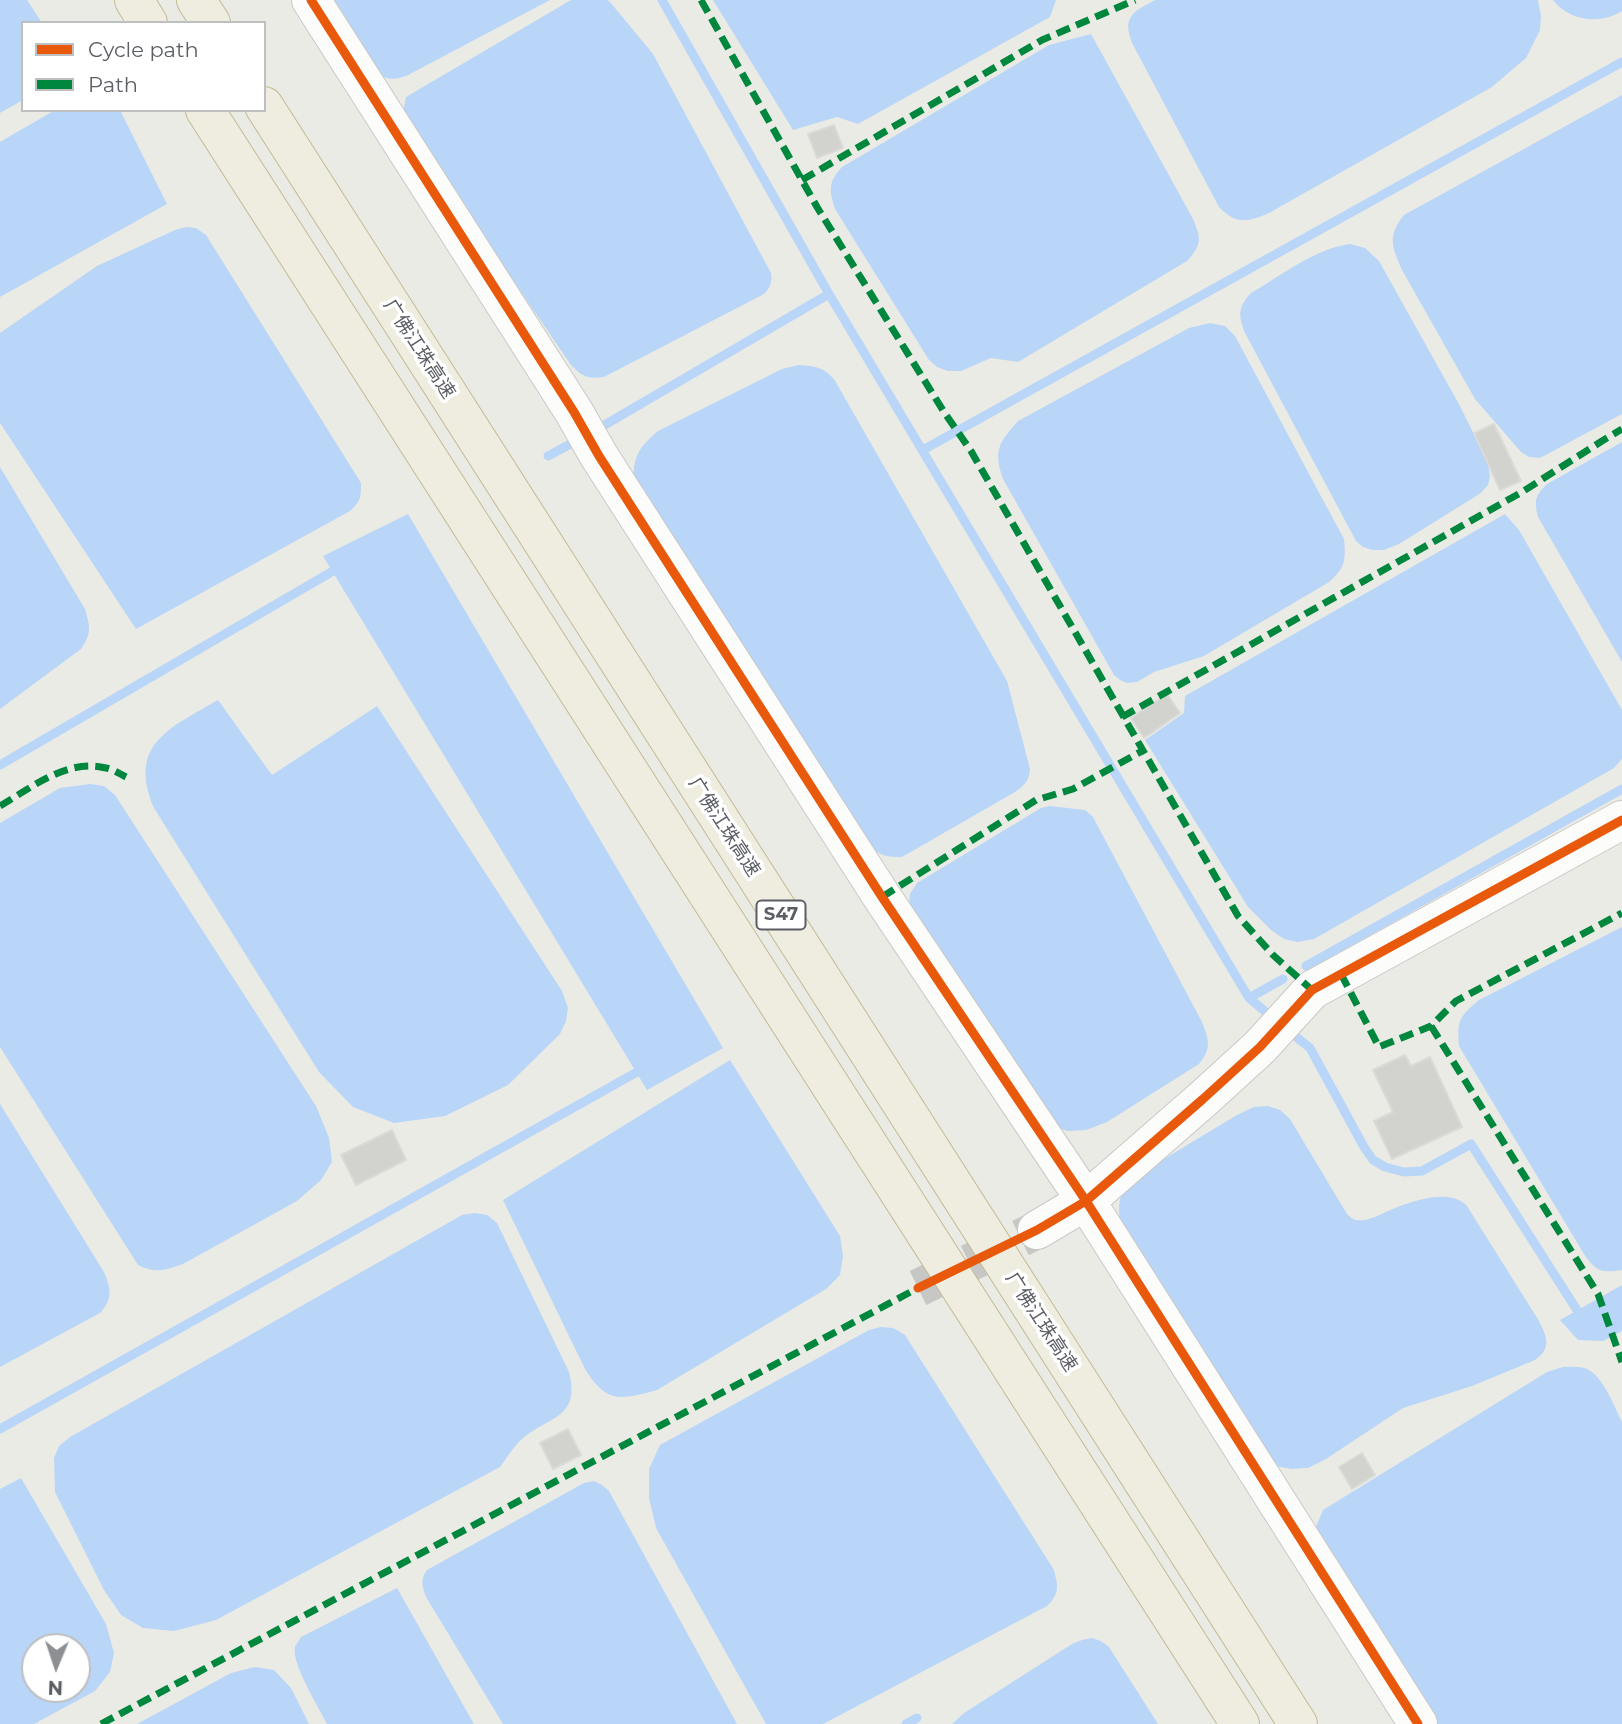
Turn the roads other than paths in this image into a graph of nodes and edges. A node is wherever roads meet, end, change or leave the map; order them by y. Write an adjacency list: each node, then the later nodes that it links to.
1 (134, 0): 4 (highway)
2 (196, 0): 5 (highway)
3 (311, 0): 9 (street)
4 (147, 21)
5 (210, 21)
6 (266, 109): 12 (highway, 广佛江珠高速 / S47)
7 (206, 112): 11 (highway, S47)
8 (1622, 820): 9 (street)
9 (1086, 1200): 10 (street); 13 (street)
10 (1037, 1230)
11 (1240, 1724)
12 (1298, 1724)
13 (1418, 1724)

